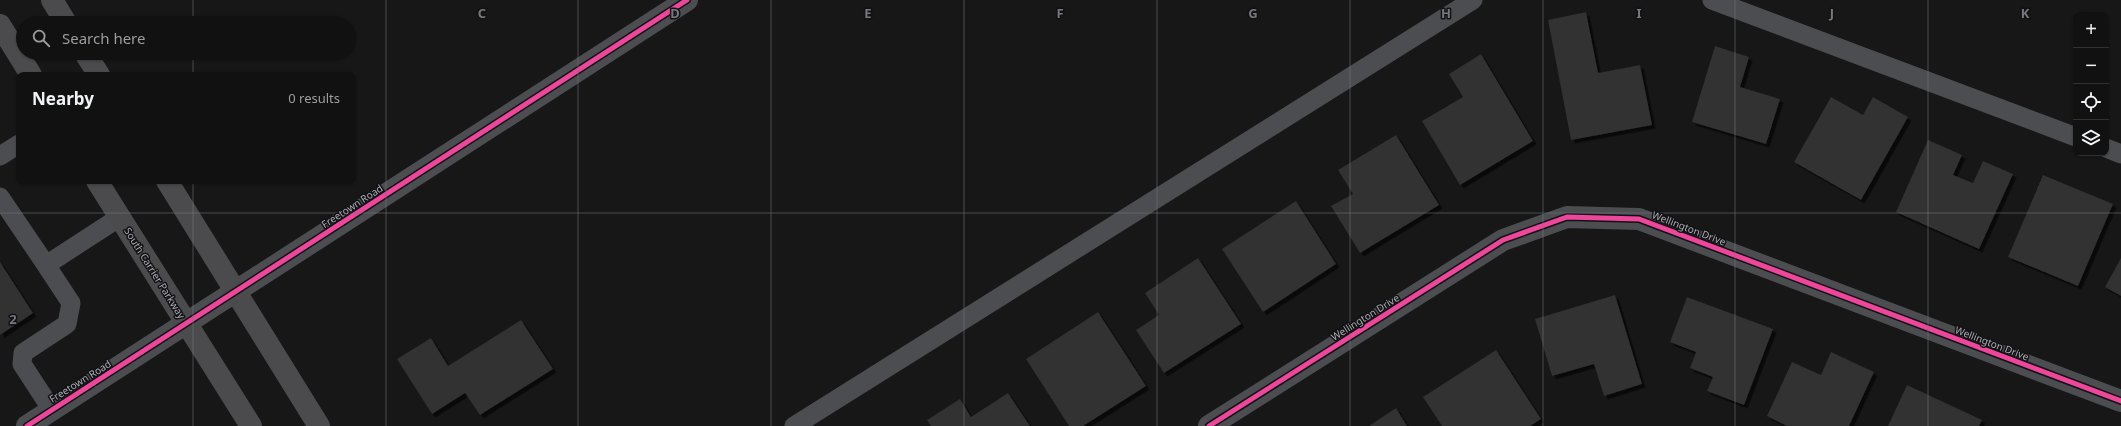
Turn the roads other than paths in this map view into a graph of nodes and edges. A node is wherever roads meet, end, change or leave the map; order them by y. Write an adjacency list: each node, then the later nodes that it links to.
1 (52, 0): 5 (main road)
2 (687, 0): 22 (street, Freetown Road)
3 (1473, 0): 29 (lane)
4 (1712, 0): 12 (lane)
5 (62, 16)
6 (0, 25): 7 (main road)
7 (16, 51)
8 (22, 60): 10 (main road)
9 (90, 60): 11 (main road)
10 (29, 72)
11 (97, 72)
12 (2073, 136)
13 (16, 146): 16 (lane)
14 (2109, 149): 15 (lane)
15 (2121, 154)
16 (0, 156)
17 (99, 184): 20 (main road, South Carrier Parkway)
18 (169, 184): 22 (main road)
19 (0, 197): 21 (lane)
20 (120, 217): 21 (lane); 23 (main road, South Carrier Parkway)
21 (46, 265): 25 (lane)
22 (237, 292): 23 (street, Freetown Road); 28 (main road)
23 (187, 324): 25 (street, Freetown Road); 27 (main road, South Carrier Parkway)
24 (2121, 401): 30 (street, Wellington Drive)
25 (52, 410): 26 (street, Freetown Road)
26 (27, 426)
27 (251, 426)
28 (319, 426)
29 (794, 426)
30 (1209, 426)

